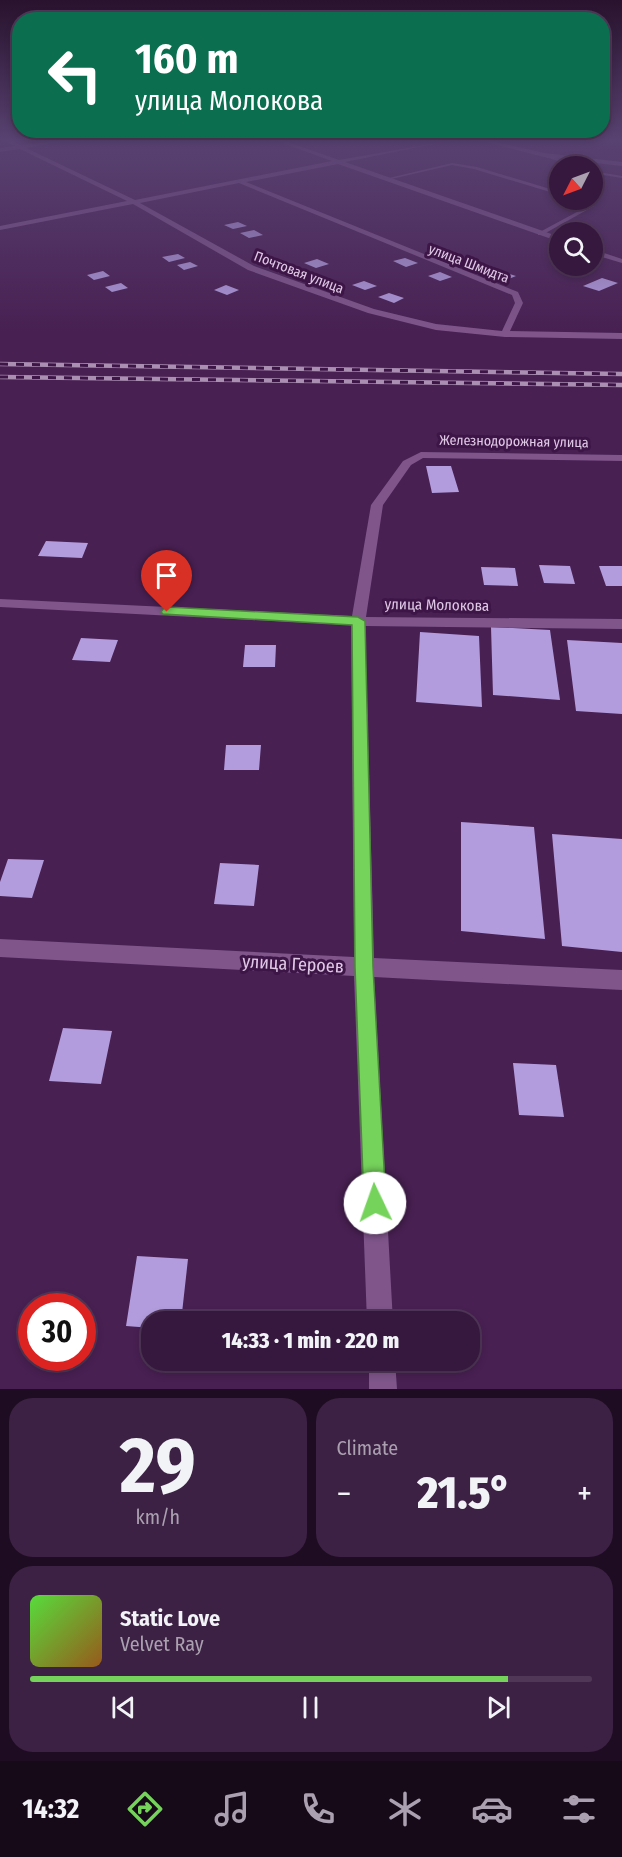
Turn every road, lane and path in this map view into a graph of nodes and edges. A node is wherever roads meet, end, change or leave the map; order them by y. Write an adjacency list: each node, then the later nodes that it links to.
1 (132, 204): 6 (street)
2 (137, 204): 11 (street, Почтовая улица)
3 (294, 204): 11 (street, улица Шмидта)
4 (456, 204): 7 (street)
5 (584, 210): 7 (lane)
6 (0, 228)
7 (540, 234): 8 (street)
8 (549, 237)
9 (603, 255): 10 (street)
10 (622, 261)
11 (505, 334): 12 (street, Почтовая улица)
12 (622, 336)
13 (622, 458): 15 (street, Железнодорожная улица)
14 (0, 603): 15 (street, улица Молокова)
15 (358, 621): 16 (street, улица Молокова); 18 (street)
16 (622, 624)
17 (0, 948): 18 (street, улица Героев)
18 (364, 967): 19 (street, улица Героев); 20 (street)
19 (622, 980)
20 (380, 1311)
21 (382, 1371): 22 (street)
22 (383, 1389)

